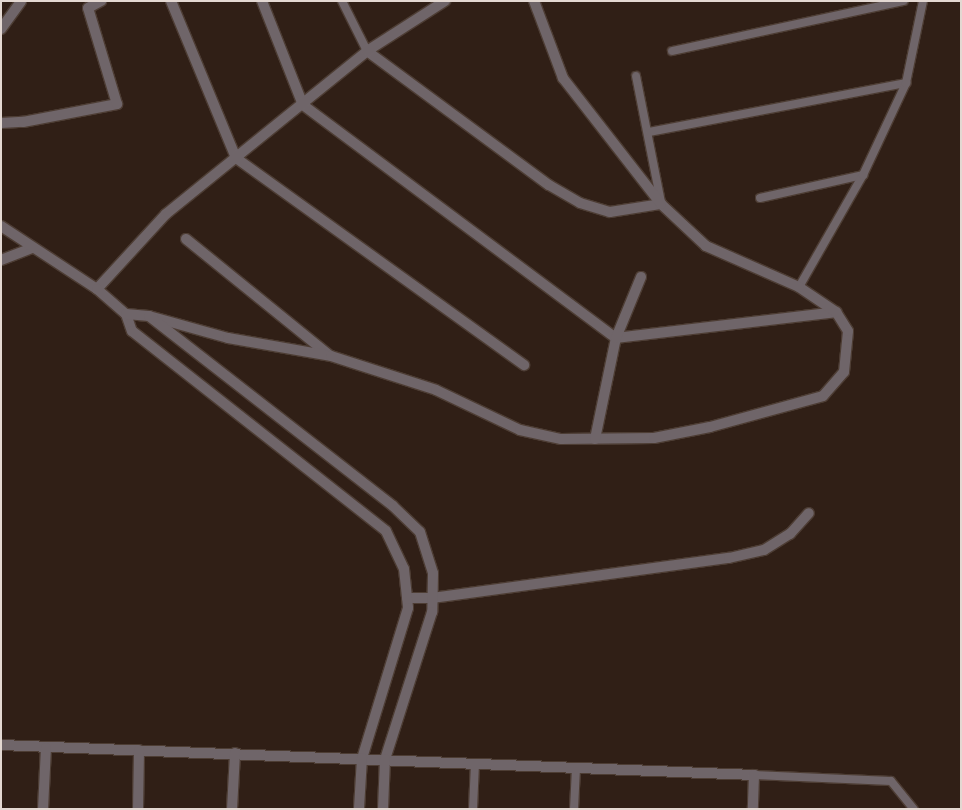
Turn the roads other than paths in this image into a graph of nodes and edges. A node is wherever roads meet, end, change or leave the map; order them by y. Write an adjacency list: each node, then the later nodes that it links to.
1 (21, 1): 11 (street)
2 (101, 1): 17 (street)
3 (171, 1): 19 (street)
4 (262, 1): 16 (street)
5 (342, 1): 12 (lane)
6 (445, 1): 10 (street)
7 (534, 1): 22 (street)
8 (904, 1): 13 (lane)
9 (923, 1): 15 (lane)
10 (431, 6): 12 (street)
11 (1, 29)
12 (367, 51): 16 (street); 22 (street)
13 (672, 51)
14 (636, 76): 18 (lane)
15 (906, 83): 18 (lane); 20 (lane)
16 (303, 105): 19 (street); 33 (street)
17 (1, 123)
18 (649, 132): 22 (lane)
19 (236, 158): 29 (street); 35 (street)
20 (863, 175): 21 (lane); 28 (lane)
21 (760, 198)
22 (661, 204): 28 (street)
23 (1, 226): 25 (street)
24 (186, 239): 34 (street)
25 (32, 248): 26 (street); 29 (street)
26 (1, 260)
27 (641, 277): 33 (street)
28 (799, 287): 30 (street)
29 (97, 289): 31 (street)
30 (836, 312): 33 (street); 36 (street)
31 (126, 314): 32 (street); 38 (street)
32 (149, 316): 34 (street); 39 (street)
33 (616, 338): 36 (street)
34 (331, 356): 36 (street)
35 (524, 364)
36 (595, 439)
37 (808, 513): 39 (street)
38 (407, 598): 39 (street); 44 (street)
39 (432, 598): 45 (street)
40 (1, 745): 41 (street)
41 (46, 748): 42 (street); 49 (street)
42 (139, 750): 43 (street); 50 (street)
43 (235, 753): 44 (street); 51 (street)
44 (362, 758): 45 (street); 52 (street)
45 (385, 760): 46 (street); 53 (street)
46 (475, 763): 47 (street); 54 (lane)
47 (576, 768): 48 (street); 55 (lane)
48 (754, 775): 56 (street); 57 (lane)
49 (43, 809)
50 (138, 809)
51 (232, 809)
52 (359, 809)
53 (383, 809)
54 (473, 809)
55 (574, 809)
56 (753, 809)
57 (914, 809)

